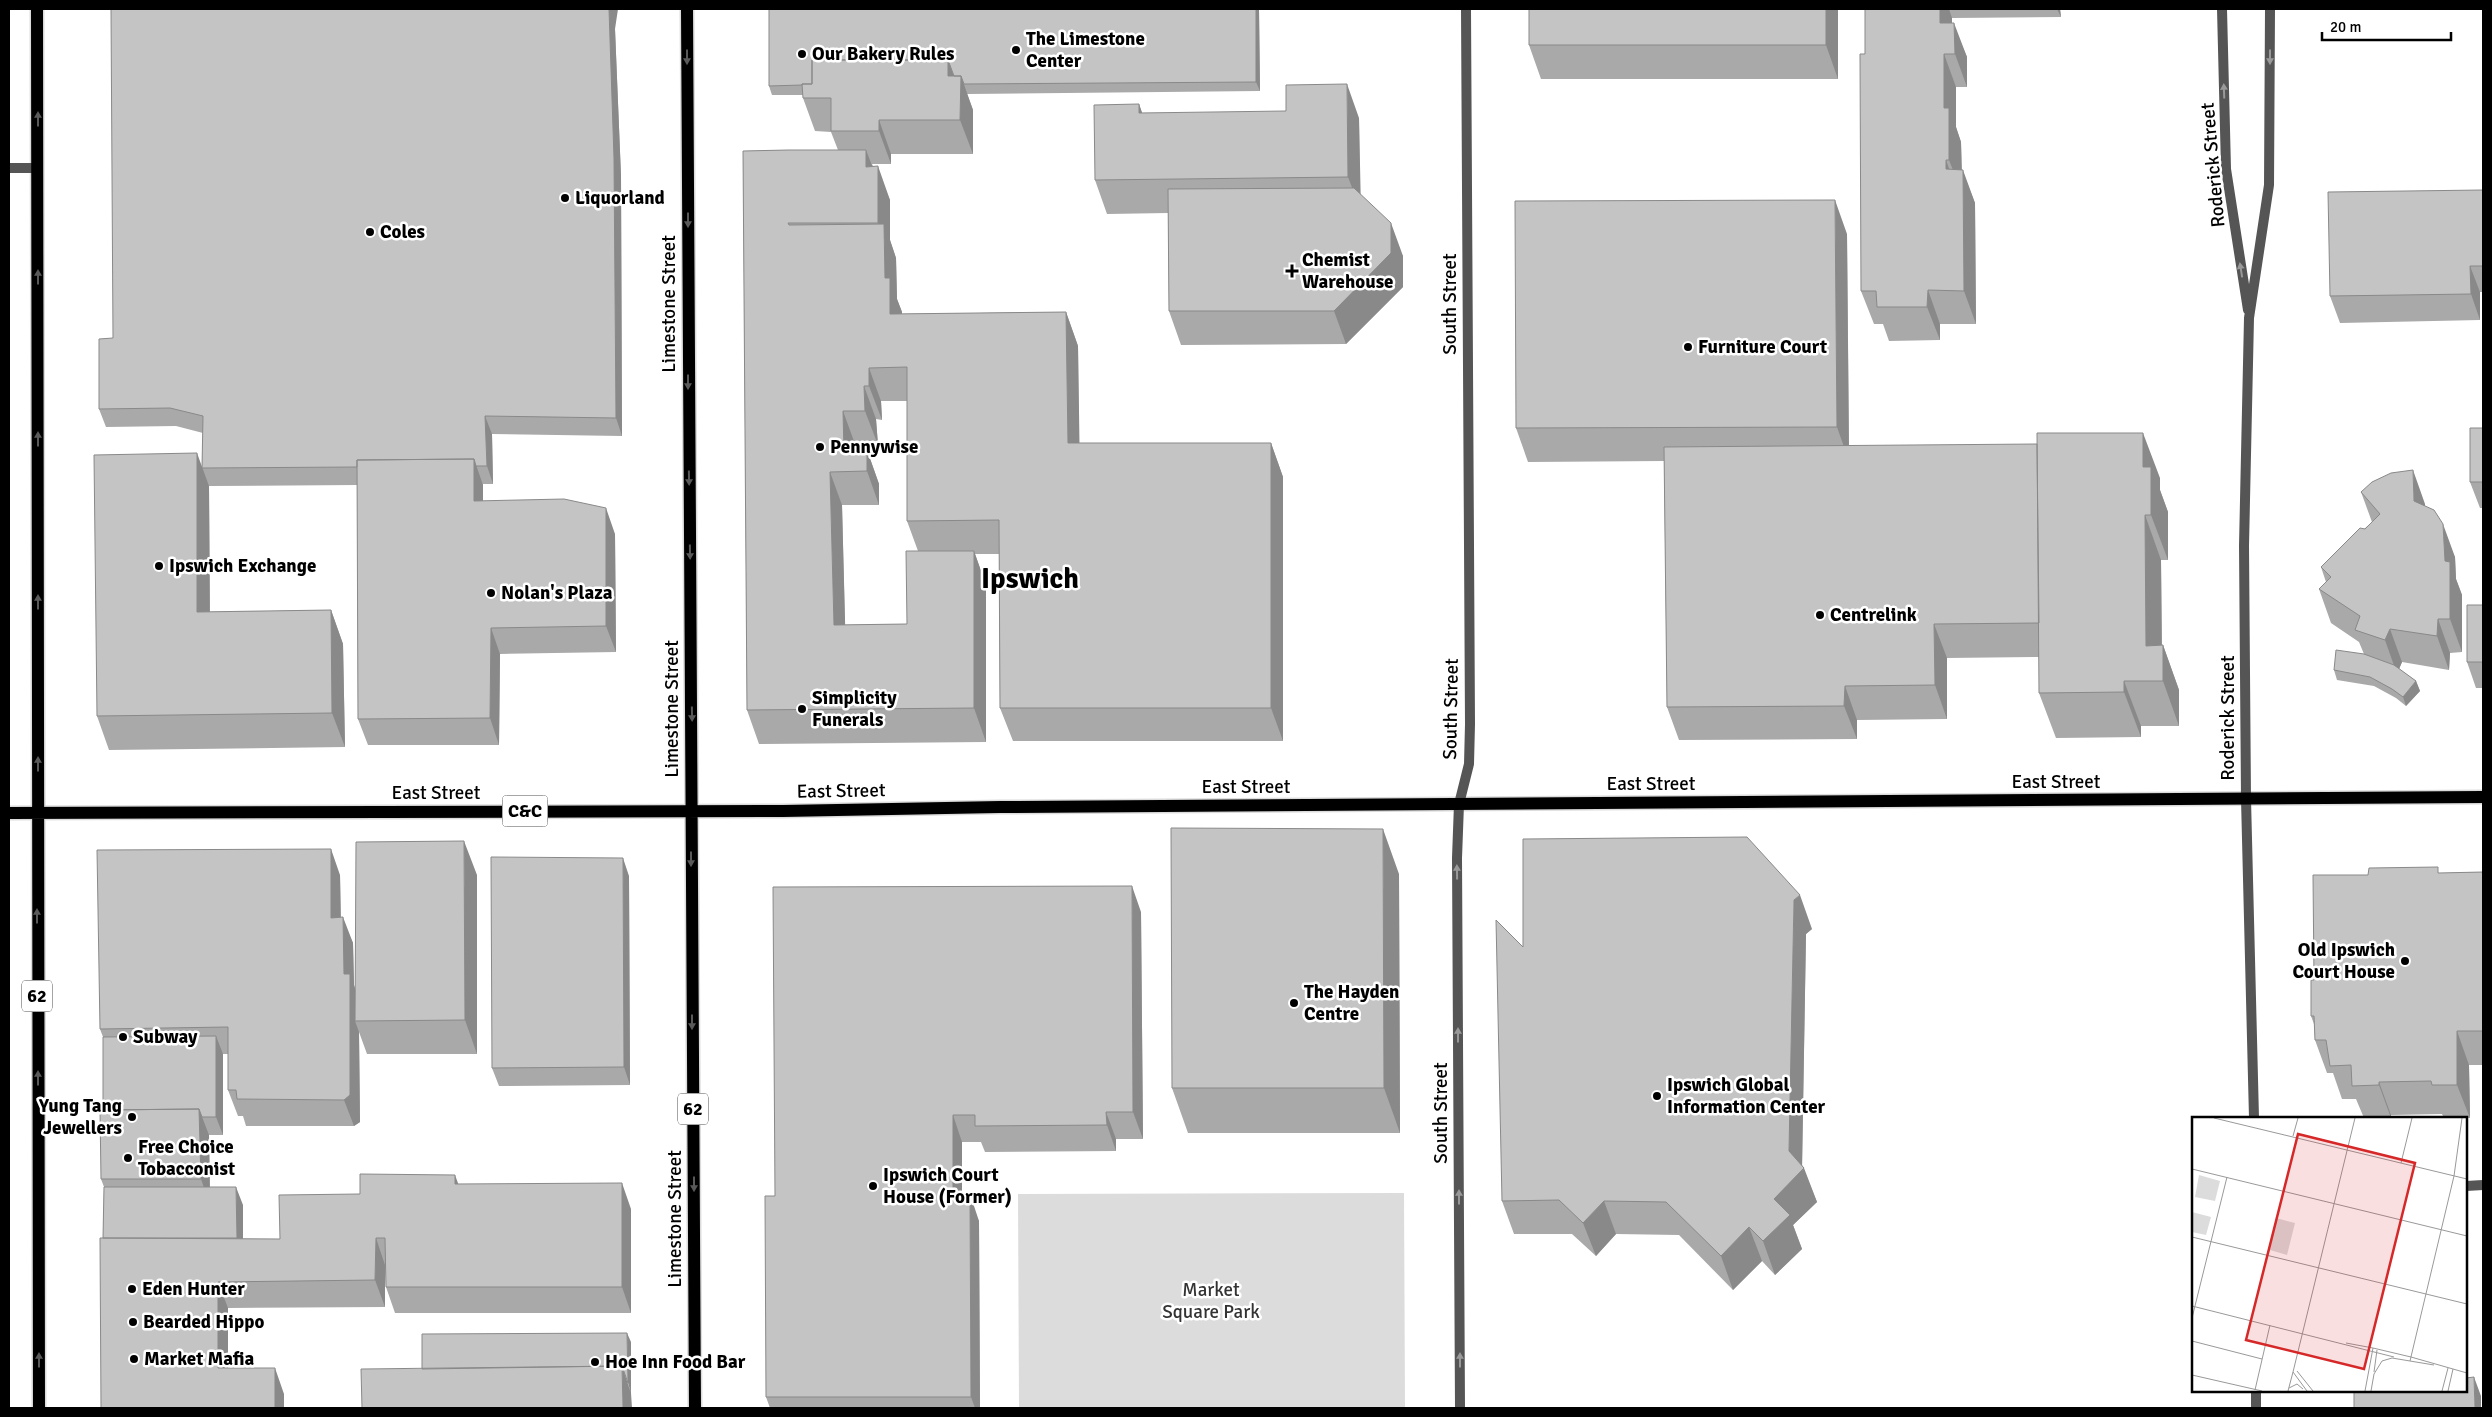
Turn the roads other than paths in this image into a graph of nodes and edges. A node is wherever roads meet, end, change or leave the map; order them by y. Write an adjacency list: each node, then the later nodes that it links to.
1 (37, 9): 7 (main road, one-way to 1)
2 (687, 9): 12 (main road, Limestone Street, one-way to 12)
3 (1466, 9): 11 (street, South Street)
4 (2222, 9): 8 (street, Roderick Street, one-way to 4)
5 (2270, 9): 8 (street, Roderick Street, one-way to 8)
6 (9, 168): 7 (street)
7 (38, 168): 14 (main road, one-way to 7)
8 (2249, 318): 10 (street, Roderick Street)
9 (2483, 797): 10 (main road, East Street)
10 (2246, 799): 11 (main road, East Street); 15 (street, Roderick Street)
11 (1459, 804): 12 (main road, East Street); 21 (street, South Street, one-way to 11)
12 (691, 810): 14 (main road, East Street / C&C); 20 (main road, Limestone Street / 62, one-way to 20)
13 (9, 813): 14 (main road, East Street)
14 (37, 813): 19 (main road, 62, one-way to 14)
15 (2254, 1117)
16 (2467, 1186): 17 (street)
17 (2483, 1186)
18 (2256, 1392): 22 (street)
19 (39, 1408)
20 (695, 1408)
21 (1460, 1408)
22 (2256, 1408)

